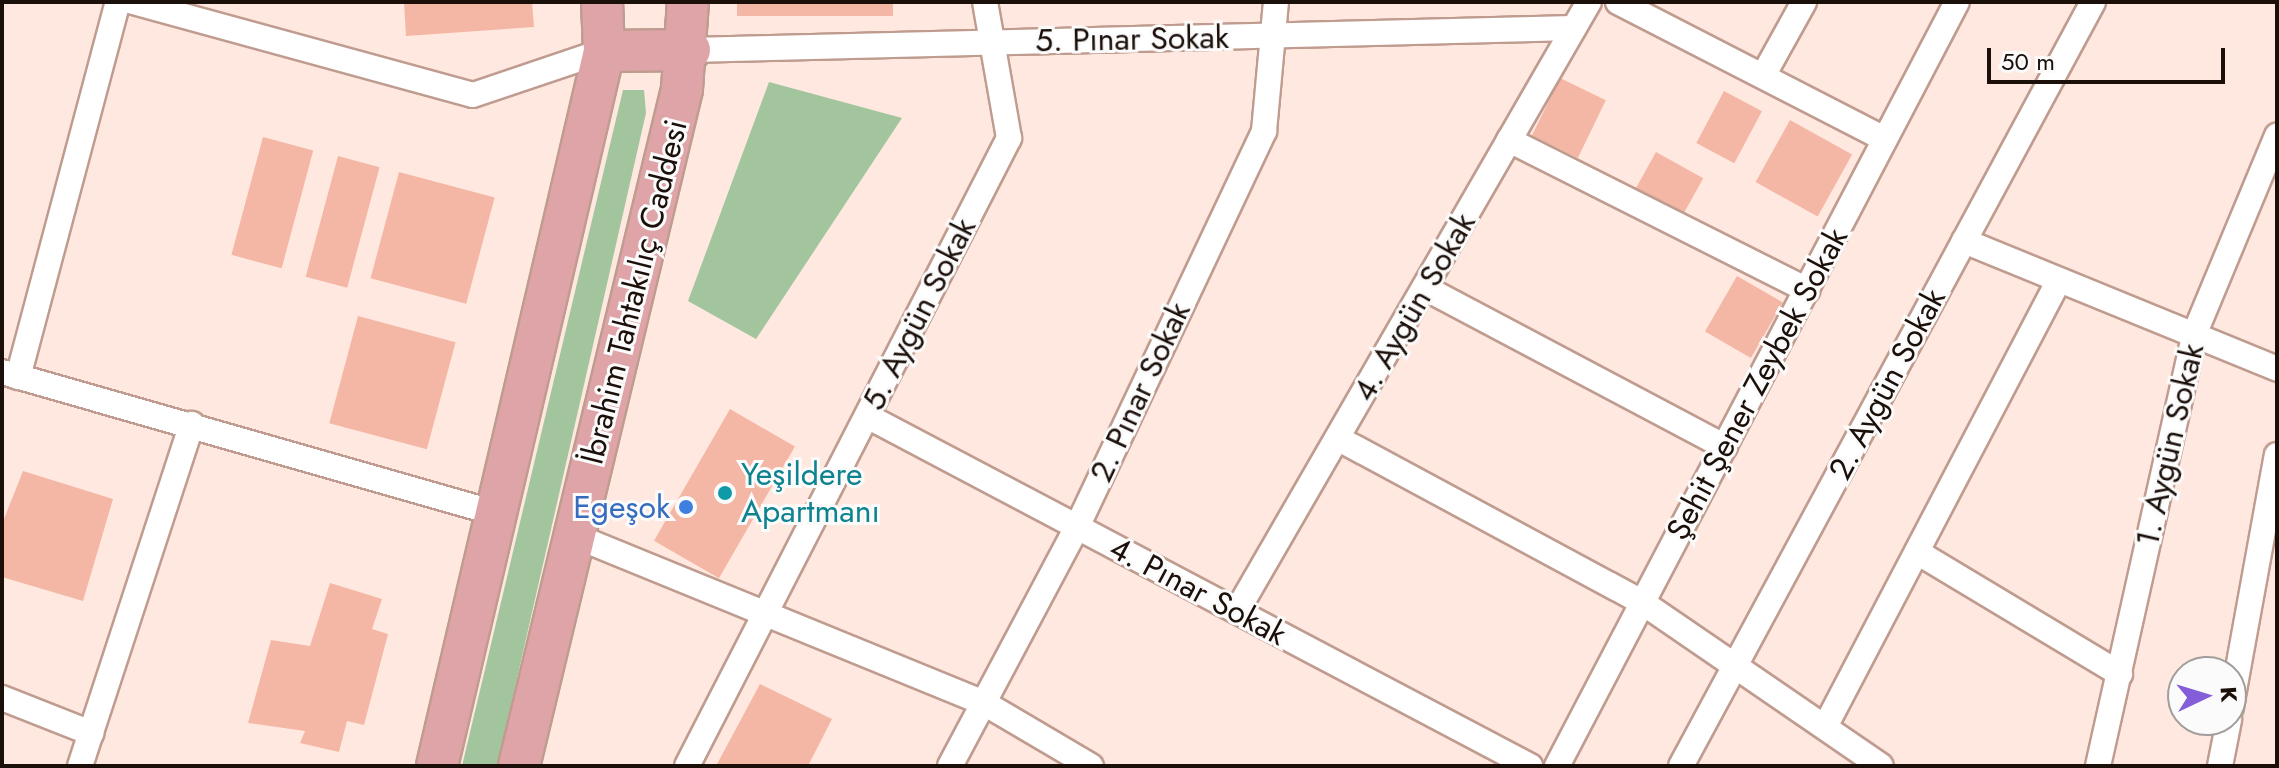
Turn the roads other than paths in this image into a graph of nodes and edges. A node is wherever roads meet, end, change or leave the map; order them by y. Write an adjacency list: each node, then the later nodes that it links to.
1 (118, 2): 27 (street)
2 (133, 2): 16 (street)
3 (602, 2): 16 (main road)
4 (688, 2): 15 (main road, İbrahim Tahtakılıç Caddesi)
5 (985, 2): 14 (street, 5. Aygün Sokak)
6 (1276, 2): 13 (street, 2. Pınar Sokak)
7 (1589, 2): 12 (street, 4. Aygün Sokak)
8 (1618, 2): 17 (street)
9 (1804, 2): 17 (street)
10 (1957, 2): 19 (street, Şehit Şener Zeybek Sokak)
11 (2093, 2): 21 (street, 2. Aygün Sokak)
12 (1574, 28): 13 (street, 5. Pınar Sokak); 20 (street, 4. Aygün Sokak)
13 (1277, 36): 14 (street, 5. Pınar Sokak); 34 (street, 2. Pınar Sokak)
14 (988, 43): 15 (street, 5. Pınar Sokak); 28 (street, 5. Aygün Sokak)
15 (690, 50): 16 (main road); 35 (main road, İbrahim Tahtakılıç Caddesi)
16 (604, 51): 33 (main road)
17 (1763, 76): 19 (street)
18 (2277, 136): 25 (street, 1. Aygün Sokak)
19 (1885, 139): 24 (street, Şehit Şener Zeybek Sokak)
20 (1509, 140): 23 (street, 4. Aygün Sokak); 24 (street)
21 (1964, 241): 22 (street); 41 (street, 2. Aygün Sokak)
22 (2059, 280): 25 (street); 36 (street)
23 (1427, 289): 30 (street, 4. Aygün Sokak); 31 (street)
24 (1807, 290): 31 (street, Şehit Şener Zeybek Sokak)
25 (2194, 335): 26 (street); 42 (street, 1. Aygün Sokak)
26 (2277, 369)
27 (10, 374): 29 (street)
28 (867, 416): 34 (street, 4. Pınar Sokak); 39 (street, 5. Aygün Sokak)
29 (192, 424): 33 (street); 46 (street)
30 (1339, 439): 37 (street); 38 (street, 4. Aygün Sokak)
31 (1725, 447): 37 (street, Şehit Şener Zeybek Sokak)
32 (2277, 455): 40 (street)
33 (495, 513): 49 (main road)
34 (1077, 527): 38 (street, 4. Pınar Sokak); 44 (street, 2. Pınar Sokak)
35 (575, 536): 39 (street); 50 (main road, İbrahim Tahtakılıç Caddesi)
36 (1917, 552): 42 (street); 45 (street)
37 (1643, 603): 41 (street); 55 (street, Şehit Şener Zeybek Sokak)
38 (1237, 611): 54 (street, 4. Pınar Sokak)
39 (762, 612): 44 (street); 51 (street, 5. Aygün Sokak)
40 (2240, 656)
41 (1735, 665): 45 (street); 56 (street, 2. Aygün Sokak)
42 (2120, 674): 58 (street, 1. Aygün Sokak)
43 (2, 698): 46 (street)
44 (984, 703): 52 (street, 2. Pınar Sokak); 53 (street)
45 (1826, 725): 57 (street)
46 (91, 733): 48 (street)
47 (2226, 736): 59 (street)
48 (80, 766)
49 (437, 766)
50 (519, 766)
51 (687, 766)
52 (950, 766)
53 (1091, 766)
54 (1530, 766)
55 (1557, 766)
56 (1681, 766)
57 (1881, 766)
58 (2098, 766)
59 (2220, 766)

